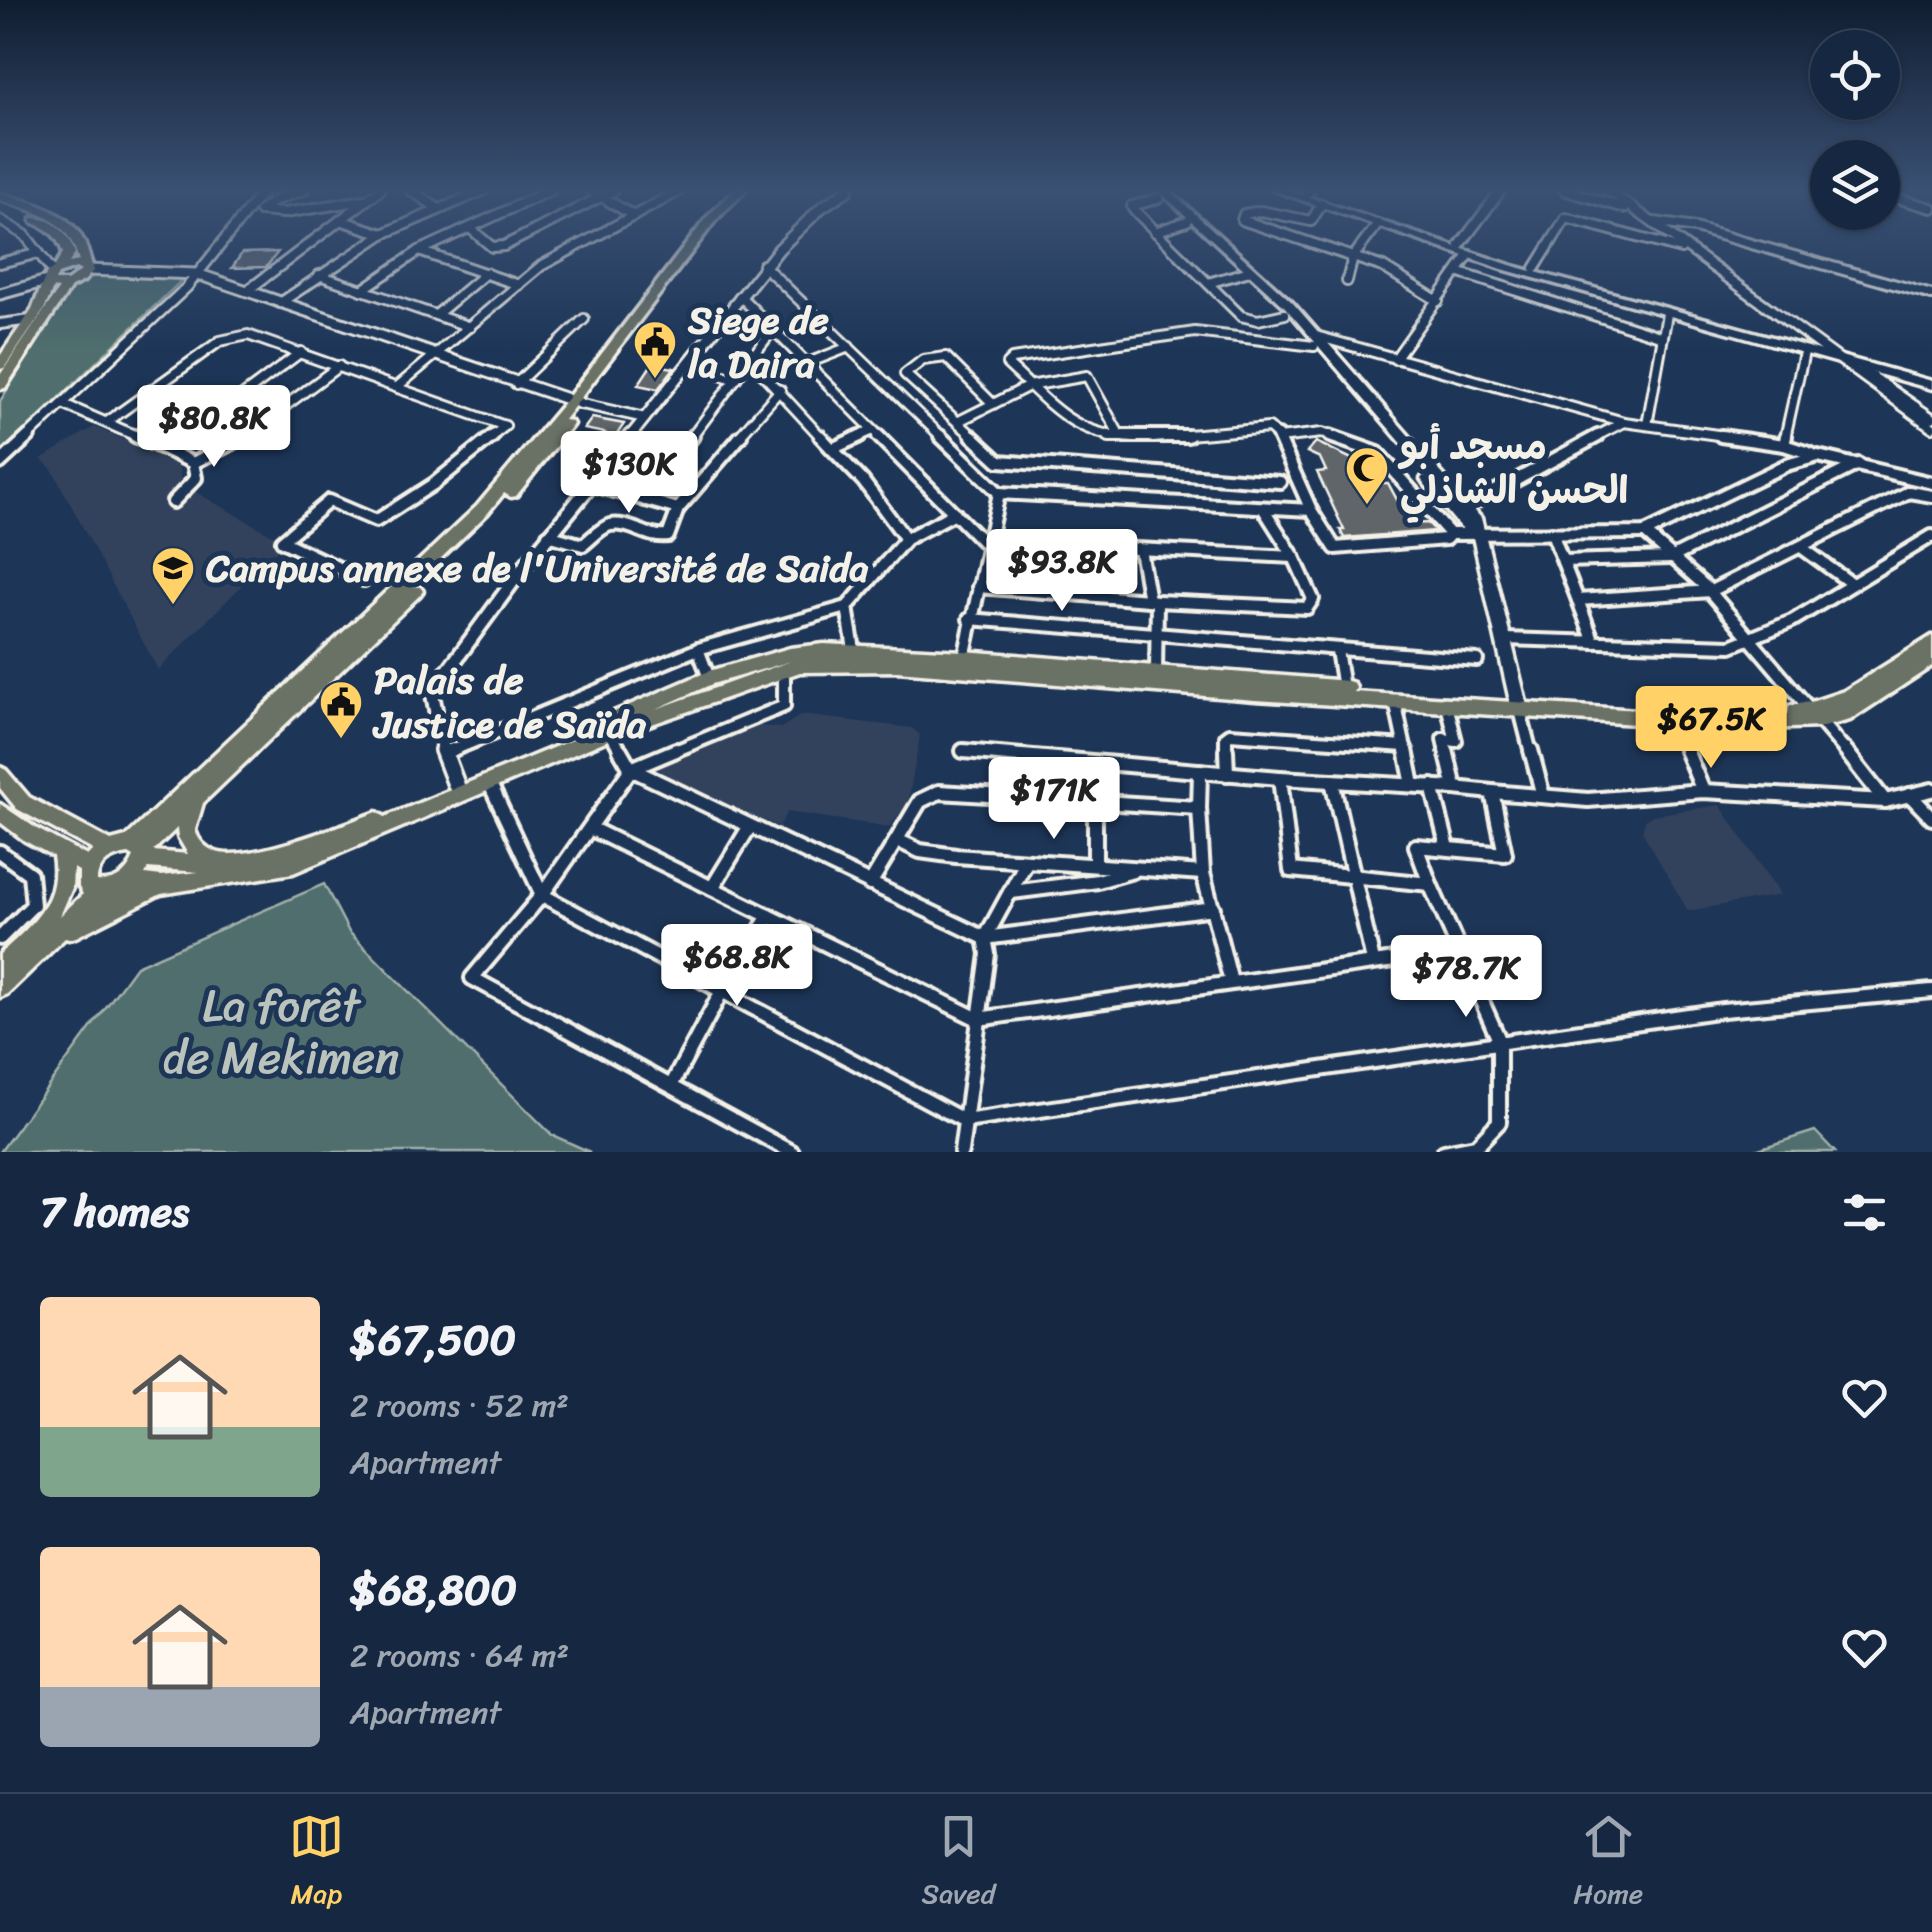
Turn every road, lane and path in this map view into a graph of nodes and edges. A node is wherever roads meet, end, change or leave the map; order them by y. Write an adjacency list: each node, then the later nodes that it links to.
1 (32, 244): 27 (street)
2 (65, 244): 38 (main road)
3 (81, 244): 31 (main road)
4 (221, 244): 36 (street)
5 (309, 244): 44 (street)
6 (367, 244): 37 (street)
7 (435, 244): 25 (street)
8 (582, 244): 42 (street)
9 (693, 244): 81 (main road)
10 (702, 244): 81 (main road)
11 (783, 244): 30 (street)
12 (1168, 244): 40 (street)
13 (1213, 244): 33 (main road)
14 (1224, 244): 59 (main road)
15 (1311, 244): 28 (street)
16 (1363, 244): 28 (street)
17 (1444, 244): 24 (main road)
18 (1448, 244): 24 (main road)
19 (1469, 244): 24 (street)
20 (1550, 244): 32 (street)
21 (1661, 244): 26 (street)
22 (1680, 244): 26 (street)
23 (1750, 244): 46 (street)
24 (1465, 250): 32 (main road); 34 (street); 51 (main road)
25 (419, 251): 35 (street); 43 (street)
26 (1691, 252): 63 (street)
27 (39, 253): 29 (street); 38 (street)
28 (1353, 258): 39 (street); 48 (street)
29 (0, 262)
30 (763, 266): 47 (street); 60 (street)
31 (87, 268): 36 (street); 38 (main road); 41 (main road)
32 (1535, 268): 63 (main road)
33 (1246, 272): 40 (street); 50 (main road)
34 (1460, 272): 48 (street); 58 (street)
35 (486, 273): 42 (street); 52 (street)
36 (197, 274): 44 (street); 80 (street)
37 (319, 275): 43 (street); 49 (street)
38 (52, 276): 41 (main road); 45 (street); 54 (main road)
39 (1347, 281)
40 (1208, 283): 50 (street)
41 (67, 285): 76 (main road)
42 (519, 285): 56 (street)
43 (362, 290): 52 (street)
44 (246, 291): 49 (street)
45 (0, 294)
46 (1932, 295)
47 (740, 296): 57 (street); 71 (street)
48 (1438, 301): 65 (street)
49 (280, 302): 64 (street)
50 (1285, 314): 59 (main road)
51 (1667, 314): 58 (street); 62 (main road)
52 (436, 316): 56 (street)
53 (584, 319): 75 (street)
54 (31, 320): 55 (street); 69 (main road)
55 (0, 324)
56 (470, 327): 64 (street)
57 (774, 328): 66 (street); 68 (street)
58 (1662, 337): 88 (street)
59 (1315, 341): 65 (street); 77 (street); 111 (main road); 119 (main road)
60 (848, 347): 68 (street); 91 (street)
61 (302, 352): 70 (street); 85 (street); 96 (street)
62 (1804, 352): 67 (main road); 94 (street)
63 (1829, 353): 67 (street); 72 (street); 74 (main road)
64 (435, 356): 75 (street); 78 (street)
65 (1395, 359): 86 (street)
66 (750, 360): 73 (street); 79 (street)
67 (1840, 362): 72 (main road); 89 (street)
68 (808, 363): 90 (street)
69 (0, 365)
70 (339, 366): 78 (street); 98 (street)
71 (688, 367): 73 (street); 83 (street)
72 (1858, 367): 74 (main road); 84 (street)
73 (736, 379): 108 (street)
74 (1932, 382)
75 (516, 384): 81 (street)
76 (0, 385)
77 (1030, 386): 82 (street); 92 (street); 92 (street)
78 (398, 387): 128 (street)
79 (780, 390): 95 (street); 112 (street)
80 (63, 404): 85 (street); 99 (street)
81 (576, 404): 83 (street); 172 (main road); 188 (main road)
82 (993, 404): 87 (street); 87 (street)
83 (645, 418): 104 (street)
84 (1932, 418)
85 (108, 422): 96 (street)
86 (1624, 422): 88 (street); 111 (street)
87 (961, 423): 91 (street); 102 (street)
88 (1647, 425): 94 (street)
89 (1932, 427)
90 (872, 430): 95 (street); 114 (street)
91 (940, 436): 105 (street)
92 (1120, 436): 93 (street)
93 (1278, 436): 113 (street); 117 (street)
94 (1784, 445): 97 (street)
95 (832, 449): 121 (street)
96 (169, 451): 98 (street)
97 (1818, 456): 100 (street); 115 (street)
98 (192, 462): 109 (street)
99 (0, 463)
100 (1858, 464): 101 (street); 126 (street)
101 (1916, 479): 103 (street); 106 (street)
102 (1280, 482)
103 (1932, 482)
104 (590, 484): 108 (street); 118 (street)
105 (999, 492): 110 (street); 122 (street)
106 (1918, 492): 107 (street); 123 (street)
107 (1932, 496)
108 (645, 500): 112 (street)
109 (173, 502)
110 (1263, 508): 113 (street); 125 (street)
111 (1464, 508): 119 (main road)
112 (678, 510): 118 (street)
113 (1311, 510): 117 (street)
114 (955, 513): 121 (street); 122 (street)
115 (1645, 532): 116 (street); 126 (street)
116 (1552, 533): 119 (street); 127 (street)
117 (1450, 534): 119 (street)
118 (548, 535): 159 (street)
119 (1480, 535): 138 (main road)
120 (1932, 536): 129 (street)
121 (906, 539): 134 (street)
122 (991, 542): 124 (street); 130 (street)
123 (1801, 547): 129 (street); 131 (street)
124 (1140, 550): 125 (street); 132 (street)
125 (1294, 557): 132 (street)
126 (1671, 558): 127 (street); 131 (street)
127 (1563, 561): 133 (street)
128 (364, 580)
129 (1852, 584): 137 (street)
130 (978, 588): 132 (street); 135 (street)
131 (1711, 592): 133 (street); 137 (street)
132 (1153, 600): 136 (street)
133 (1578, 600): 139 (street)
134 (847, 606): 141 (street); 142 (street)
135 (970, 619): 136 (street); 144 (street)
136 (1156, 634): 143 (street); 148 (street)
137 (1748, 638): 139 (street); 154 (street)
138 (1504, 639): 139 (street); 153 (main road)
139 (1594, 642)
140 (1932, 642): 154 (main road)
141 (698, 648): 149 (street); 159 (street)
142 (854, 650): 144 (main road); 149 (main road)
143 (1337, 650): 146 (street); 150 (street)
144 (964, 658): 148 (main road)
145 (1932, 658): 154 (main road)
146 (1477, 660)
147 (784, 669): 151 (main road); 156 (main road); 160 (street)
148 (1156, 674): 150 (main road)
149 (710, 678): 169 (main road)
150 (1344, 688): 153 (main road)
151 (1395, 701): 152 (main road); 157 (street)
152 (1447, 704): 153 (main road); 170 (street)
153 (1519, 706): 154 (main road); 155 (main road); 176 (street)
154 (1819, 715): 155 (main road); 177 (street)
155 (1673, 720): 173 (street)
156 (610, 732): 160 (street); 166 (main road)
157 (1405, 746): 162 (street); 167 (street)
158 (963, 751): 161 (street)
159 (444, 754): 169 (street)
160 (631, 769): 182 (street); 183 (street)
161 (1200, 772): 162 (street); 179 (street)
162 (1227, 774): 164 (street)
163 (0, 775): 186 (main road)
164 (1280, 778): 165 (street); 195 (street)
165 (1332, 780): 167 (street); 195 (street)
166 (490, 784): 200 (main road); 203 (street)
167 (1413, 786): 168 (street)
168 (1432, 786): 170 (street); 185 (street)
169 (457, 787): 191 (main road)
170 (1455, 788): 174 (street)
171 (1932, 790): 175 (street)
172 (203, 791): 188 (main road); 191 (main road)
173 (1703, 791): 176 (street); 177 (street)
174 (1492, 792): 176 (street); 185 (street)
175 (1910, 795): 177 (street); 181 (street)
176 (1543, 796)
177 (1886, 801)
178 (1095, 803): 179 (street); 184 (street); 192 (street)
179 (1199, 808): 194 (street)
180 (0, 812): 189 (main road)
181 (1932, 818)
182 (750, 826): 198 (street); 201 (street)
183 (590, 828): 201 (street); 203 (street)
184 (897, 840): 190 (street); 198 (street)
185 (1448, 848): 199 (street)
186 (109, 849): 188 (main road); 196 (main road)
187 (0, 852): 207 (street)
188 (138, 852): 191 (main road); 197 (main road)
189 (61, 853): 196 (main road); 206 (main road)
190 (1027, 861): 192 (street); 202 (street)
191 (216, 862)
192 (1095, 866): 193 (street)
193 (1140, 869): 194 (street); 202 (street)
194 (1204, 873): 204 (street)
195 (1354, 877): 199 (street); 211 (street)
196 (92, 881): 197 (main road); 206 (main road); 209 (main road)
197 (129, 881): 200 (main road)
198 (870, 884): 208 (street)
199 (1430, 884): 210 (street)
200 (160, 885): 209 (main road)
201 (712, 888): 205 (street)
202 (1012, 892): 208 (street)
203 (542, 895): 215 (street); 219 (street)
204 (1213, 908): 208 (street); 213 (street)
205 (769, 916): 215 (street); 217 (street)
206 (51, 917): 212 (main road)
207 (0, 938)
208 (985, 938): 217 (street)
209 (40, 948): 214 (main road)
210 (1458, 951): 211 (street); 218 (street)
211 (1373, 961): 213 (street)
212 (0, 967)
213 (1230, 982): 217 (street)
214 (0, 987)
215 (722, 991): 219 (street); 220 (street)
216 (1932, 991): 218 (street)
217 (978, 1019): 220 (street)
218 (1499, 1040): 220 (street); 223 (street)
219 (672, 1084): 221 (street)
220 (965, 1121): 222 (street)
221 (792, 1152)
222 (961, 1152)
223 (1444, 1152)

